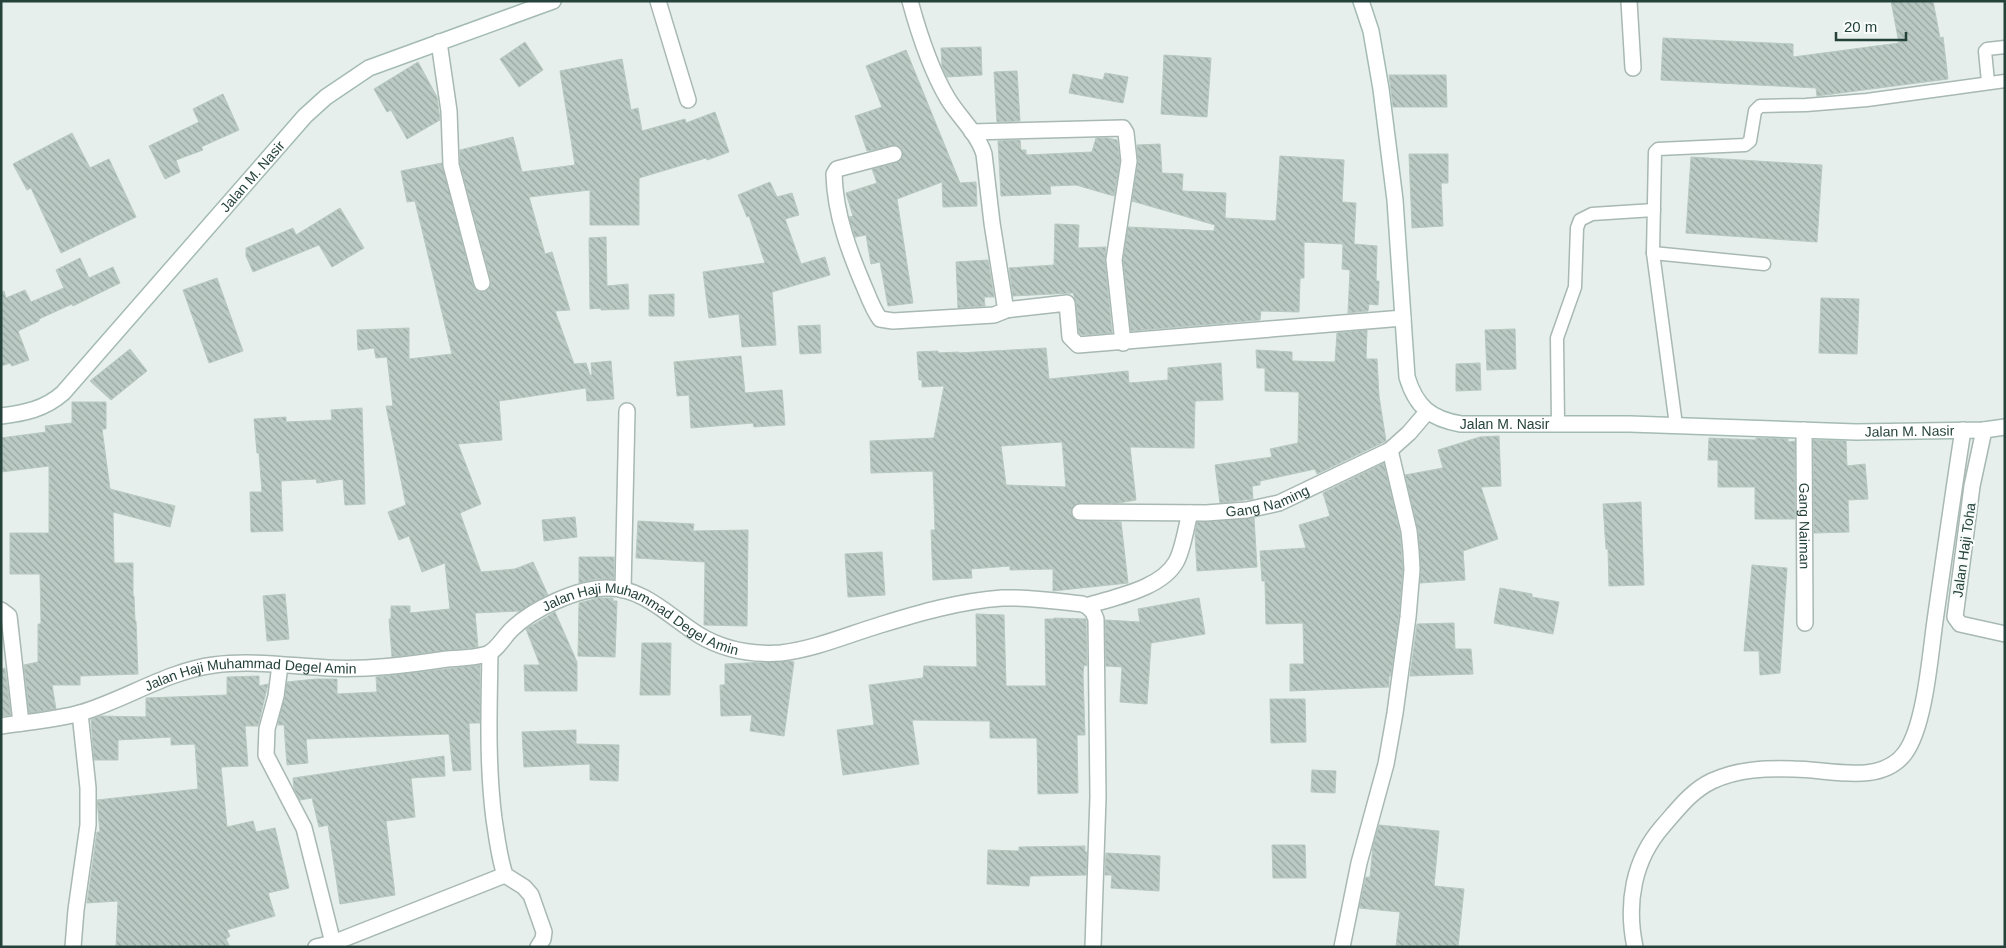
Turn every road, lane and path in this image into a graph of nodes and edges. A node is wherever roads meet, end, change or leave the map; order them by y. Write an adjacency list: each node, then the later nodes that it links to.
1 (553, 1): 6 (street, Jalan M. Nasir)
2 (658, 1): 12 (street)
3 (910, 1): 13 (street)
4 (1360, 1): 20 (street)
5 (1629, 1): 9 (street)
6 (523, 6): 7 (street, Jalan M. Nasir)
7 (439, 42): 18 (street); 24 (street, Jalan M. Nasir)
8 (2005, 47): 11 (lane)
9 (1633, 68)
10 (2005, 81): 11 (lane)
11 (1988, 82): 15 (lane)
12 (688, 100)
13 (972, 132): 19 (street); 21 (street)
14 (894, 154): 19 (street)
15 (1654, 210): 16 (lane); 25 (lane)
16 (1653, 253): 17 (lane); 26 (lane)
17 (1764, 264)
18 (482, 283)
19 (1005, 310): 21 (street)
20 (1402, 318): 21 (street); 23 (street)
21 (1123, 343)
22 (627, 411): 34 (street)
23 (1427, 412): 25 (street, Jalan M. Nasir); 31 (street, Gang Naming)
24 (1, 416)
25 (1558, 424): 26 (street, Jalan M. Nasir)
26 (1676, 425): 28 (street, Jalan M. Nasir)
27 (2005, 427): 30 (street, Jalan M. Nasir)
28 (1804, 430): 29 (street, Jalan M. Nasir); 37 (street, Gang Naiman)
29 (1962, 430): 30 (street, Jalan M. Nasir); 51 (street)
30 (1984, 430): 38 (street, Jalan Haji Toha)
31 (1390, 450): 33 (street, Gang Naming); 50 (street)
32 (1080, 512): 33 (street, Gang Naming)
33 (1190, 513): 35 (street, Jalan Haji Muhammad Degel Amin)
34 (623, 590): 35 (street, Jalan Haji Muhammad Degel Amin); 39 (street, Jalan Haji Muhammad Degel Amin)
35 (1087, 606): 49 (street)
36 (1, 610): 42 (street)
37 (1805, 623)
38 (2005, 634)
39 (490, 654): 40 (street, Jalan Haji Muhammad Degel Amin); 44 (street)
40 (280, 665): 41 (street, Jalan Haji Muhammad Degel Amin); 45 (street)
41 (80, 713): 42 (street, Jalan Haji Muhammad Degel Amin); 46 (street)
42 (21, 723): 43 (street, Jalan Haji Muhammad Degel Amin)
43 (1, 726)
44 (505, 875): 45 (street); 48 (street)
45 (333, 942): 47 (street)
46 (73, 947)
47 (316, 947)
48 (538, 947)
49 (1093, 947)
50 (1342, 947)
51 (1635, 947)

